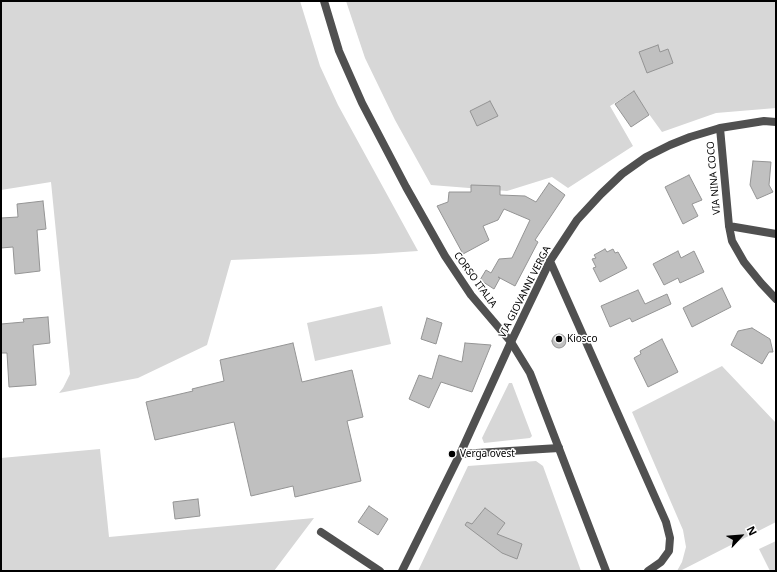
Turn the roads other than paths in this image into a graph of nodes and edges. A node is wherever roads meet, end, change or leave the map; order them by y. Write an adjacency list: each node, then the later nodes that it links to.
1 (324, 1): 8 (street, CORSO ITALIA)
2 (776, 122): 3 (street, VIA GIOVANNI VERGA)
3 (720, 128): 4 (street, VIA NINA COCO); 6 (street, VIA GIOVANNI VERGA)
4 (729, 226): 5 (street, VIA NINA COCO); 7 (street, VIA NINA COCO)
5 (776, 234)
6 (550, 261): 8 (street, VIA GIOVANNI VERGA); 15 (street)
7 (776, 299)
8 (511, 342): 9 (street, CORSO ITALIA); 10 (street, VIA GIOVANNI VERGA)
9 (559, 448): 10 (street); 14 (street, CORSO ITALIA)
10 (460, 454): 13 (street, VIA GIOVANNI VERGA)
11 (320, 532): 12 (street)
12 (380, 571)
13 (402, 571)
14 (606, 571)
15 (648, 571)

